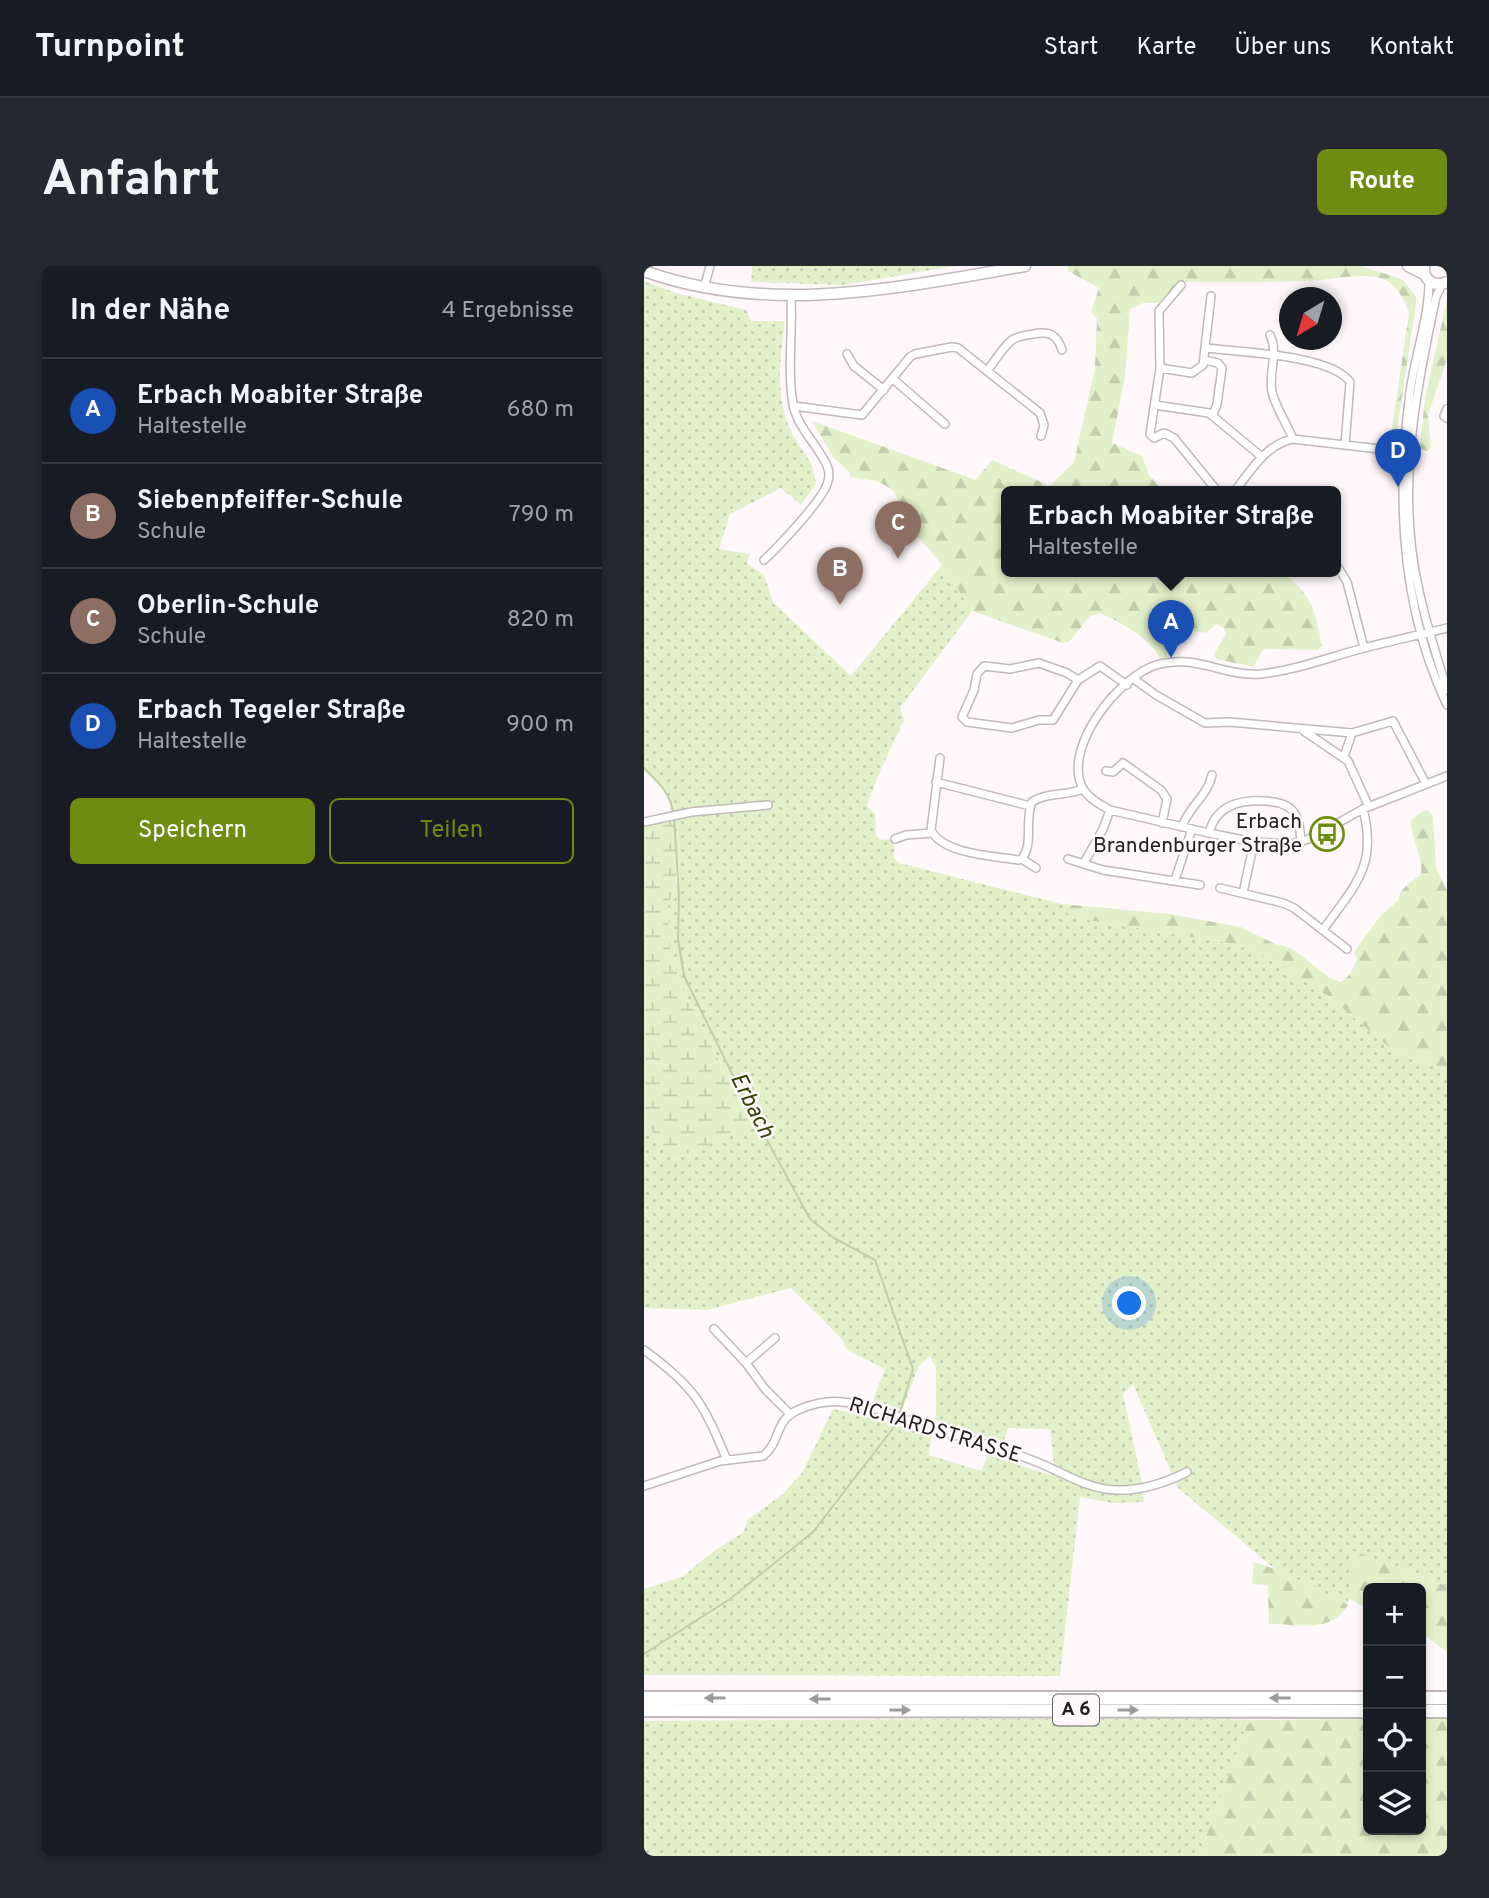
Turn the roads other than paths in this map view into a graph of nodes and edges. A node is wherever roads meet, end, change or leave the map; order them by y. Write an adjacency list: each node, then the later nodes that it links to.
1 (710, 266): 8 (street)
2 (1025, 266): 9 (street)
3 (1408, 266): 5 (street)
4 (644, 271): 8 (street)
5 (1426, 274): 6 (street); 30 (street)
6 (1444, 283): 30 (street)
7 (1181, 285): 17 (street)
8 (704, 288): 9 (street)
9 (791, 296): 22 (street)
10 (1212, 296): 12 (street)
11 (1270, 335): 15 (street)
12 (1206, 348): 15 (street); 16 (street)
13 (1062, 351): 18 (street)
14 (846, 354): 20 (street)
15 (1273, 356): 28 (street); 29 (street)
16 (1205, 360): 17 (street); 24 (street)
17 (1160, 368): 21 (street)
18 (987, 371): 19 (street); 27 (street)
19 (892, 379): 20 (street); 26 (street)
20 (884, 390): 22 (street)
21 (1155, 405): 24 (street); 32 (street)
22 (794, 406): 34 (street)
23 (1447, 409): 25 (street)
24 (1213, 415): 31 (street)
25 (1447, 418)
26 (945, 424)
27 (1041, 436)
28 (1293, 439): 29 (street); 31 (street)
29 (1345, 445): 30 (street)
30 (1406, 452): 37 (street)
31 (1262, 457): 33 (street)
32 (1213, 486)
33 (1241, 486)
34 (764, 560)
35 (1341, 573): 38 (street)
36 (1447, 628): 37 (street)
37 (1426, 633): 38 (street); 42 (street); 43 (street)
38 (1364, 648): 39 (street)
39 (1134, 678): 41 (street); 44 (street)
40 (1078, 680): 40 (street); 41 (street)
41 (1127, 685): 53 (street)
42 (1447, 690)
43 (1447, 705)
44 (1301, 729): 45 (street); 46 (street)
45 (1352, 733): 46 (street); 52 (street)
46 (1344, 757): 56 (street)
47 (940, 758): 51 (street)
48 (1105, 771): 59 (street)
49 (1212, 775): 60 (street)
50 (1447, 776): 52 (street)
51 (936, 782): 55 (street); 62 (street)
52 (1426, 784): 56 (street)
53 (1083, 789): 55 (street); 57 (street)
54 (768, 805): 58 (street)
55 (1030, 806): 67 (street)
56 (1366, 808): 66 (street); 75 (street)
57 (1110, 810): 59 (street); 69 (street)
58 (644, 822)
59 (1162, 823): 60 (street)
60 (1182, 827): 61 (street)
61 (1192, 830): 63 (street); 71 (street)
62 (932, 833): 64 (street); 67 (street)
63 (1209, 833): 65 (street); 66 (street)
64 (895, 839)
65 (1254, 842): 66 (street); 74 (street)
66 (1301, 842)
67 (1022, 859): 70 (street)
68 (1068, 859): 69 (street)
69 (1084, 863): 71 (street)
70 (1036, 868)
71 (1175, 880): 72 (street)
72 (1200, 885)
73 (1220, 888): 74 (street)
74 (1242, 893): 75 (street)
75 (1323, 930): 76 (street)
76 (1347, 949)
77 (714, 1329): 80 (street)
78 (775, 1338): 80 (street)
79 (644, 1350): 82 (street)
80 (746, 1363): 81 (street)
81 (790, 1414): 82 (street); 83 (street, RICHARDSTRASSE)
82 (727, 1460): 84 (street)
83 (1187, 1472)
84 (644, 1486)
85 (644, 1698): 86 (highway, A 6, one-way to 85)
86 (1363, 1698)
87 (1426, 1698): 88 (highway)
88 (1447, 1698)
89 (644, 1710): 90 (highway, A 6, one-way to 90)
90 (1363, 1711)
91 (1426, 1711): 92 (highway)
92 (1447, 1711)

